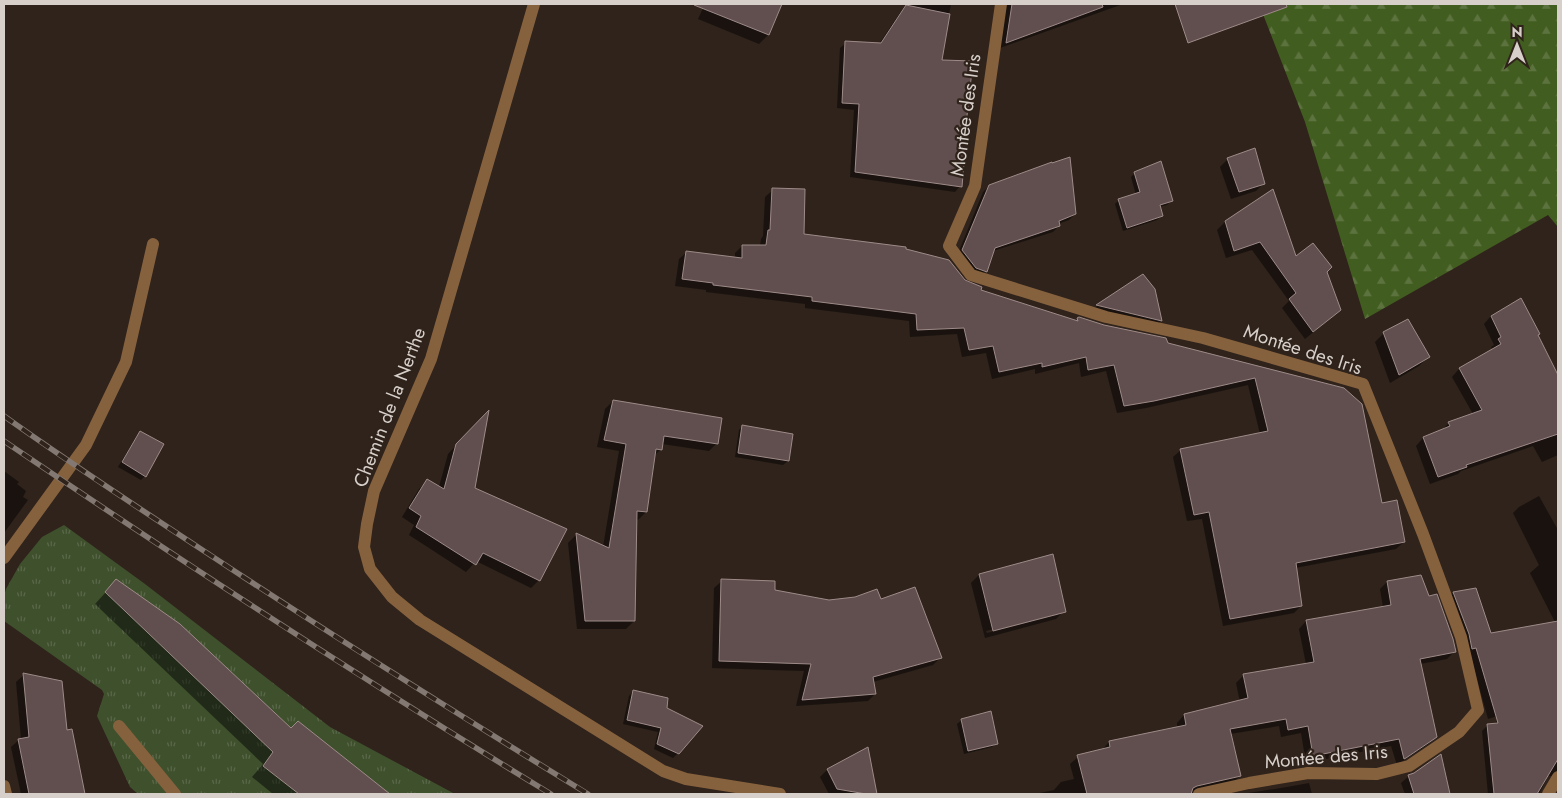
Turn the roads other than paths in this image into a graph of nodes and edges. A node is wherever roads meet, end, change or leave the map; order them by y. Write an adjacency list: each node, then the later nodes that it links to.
1 (534, 4): 10 (street, Chemin de la Nerthe)
2 (1001, 4): 11 (street, Montée des Iris)
3 (154, 244): 4 (street)
4 (4, 558)
5 (119, 726): 9 (street)
6 (1558, 778): 12 (street)
7 (4, 786): 8 (street)
8 (6, 794)
9 (175, 794)
10 (780, 794)
11 (1199, 794)
12 (1548, 794)

